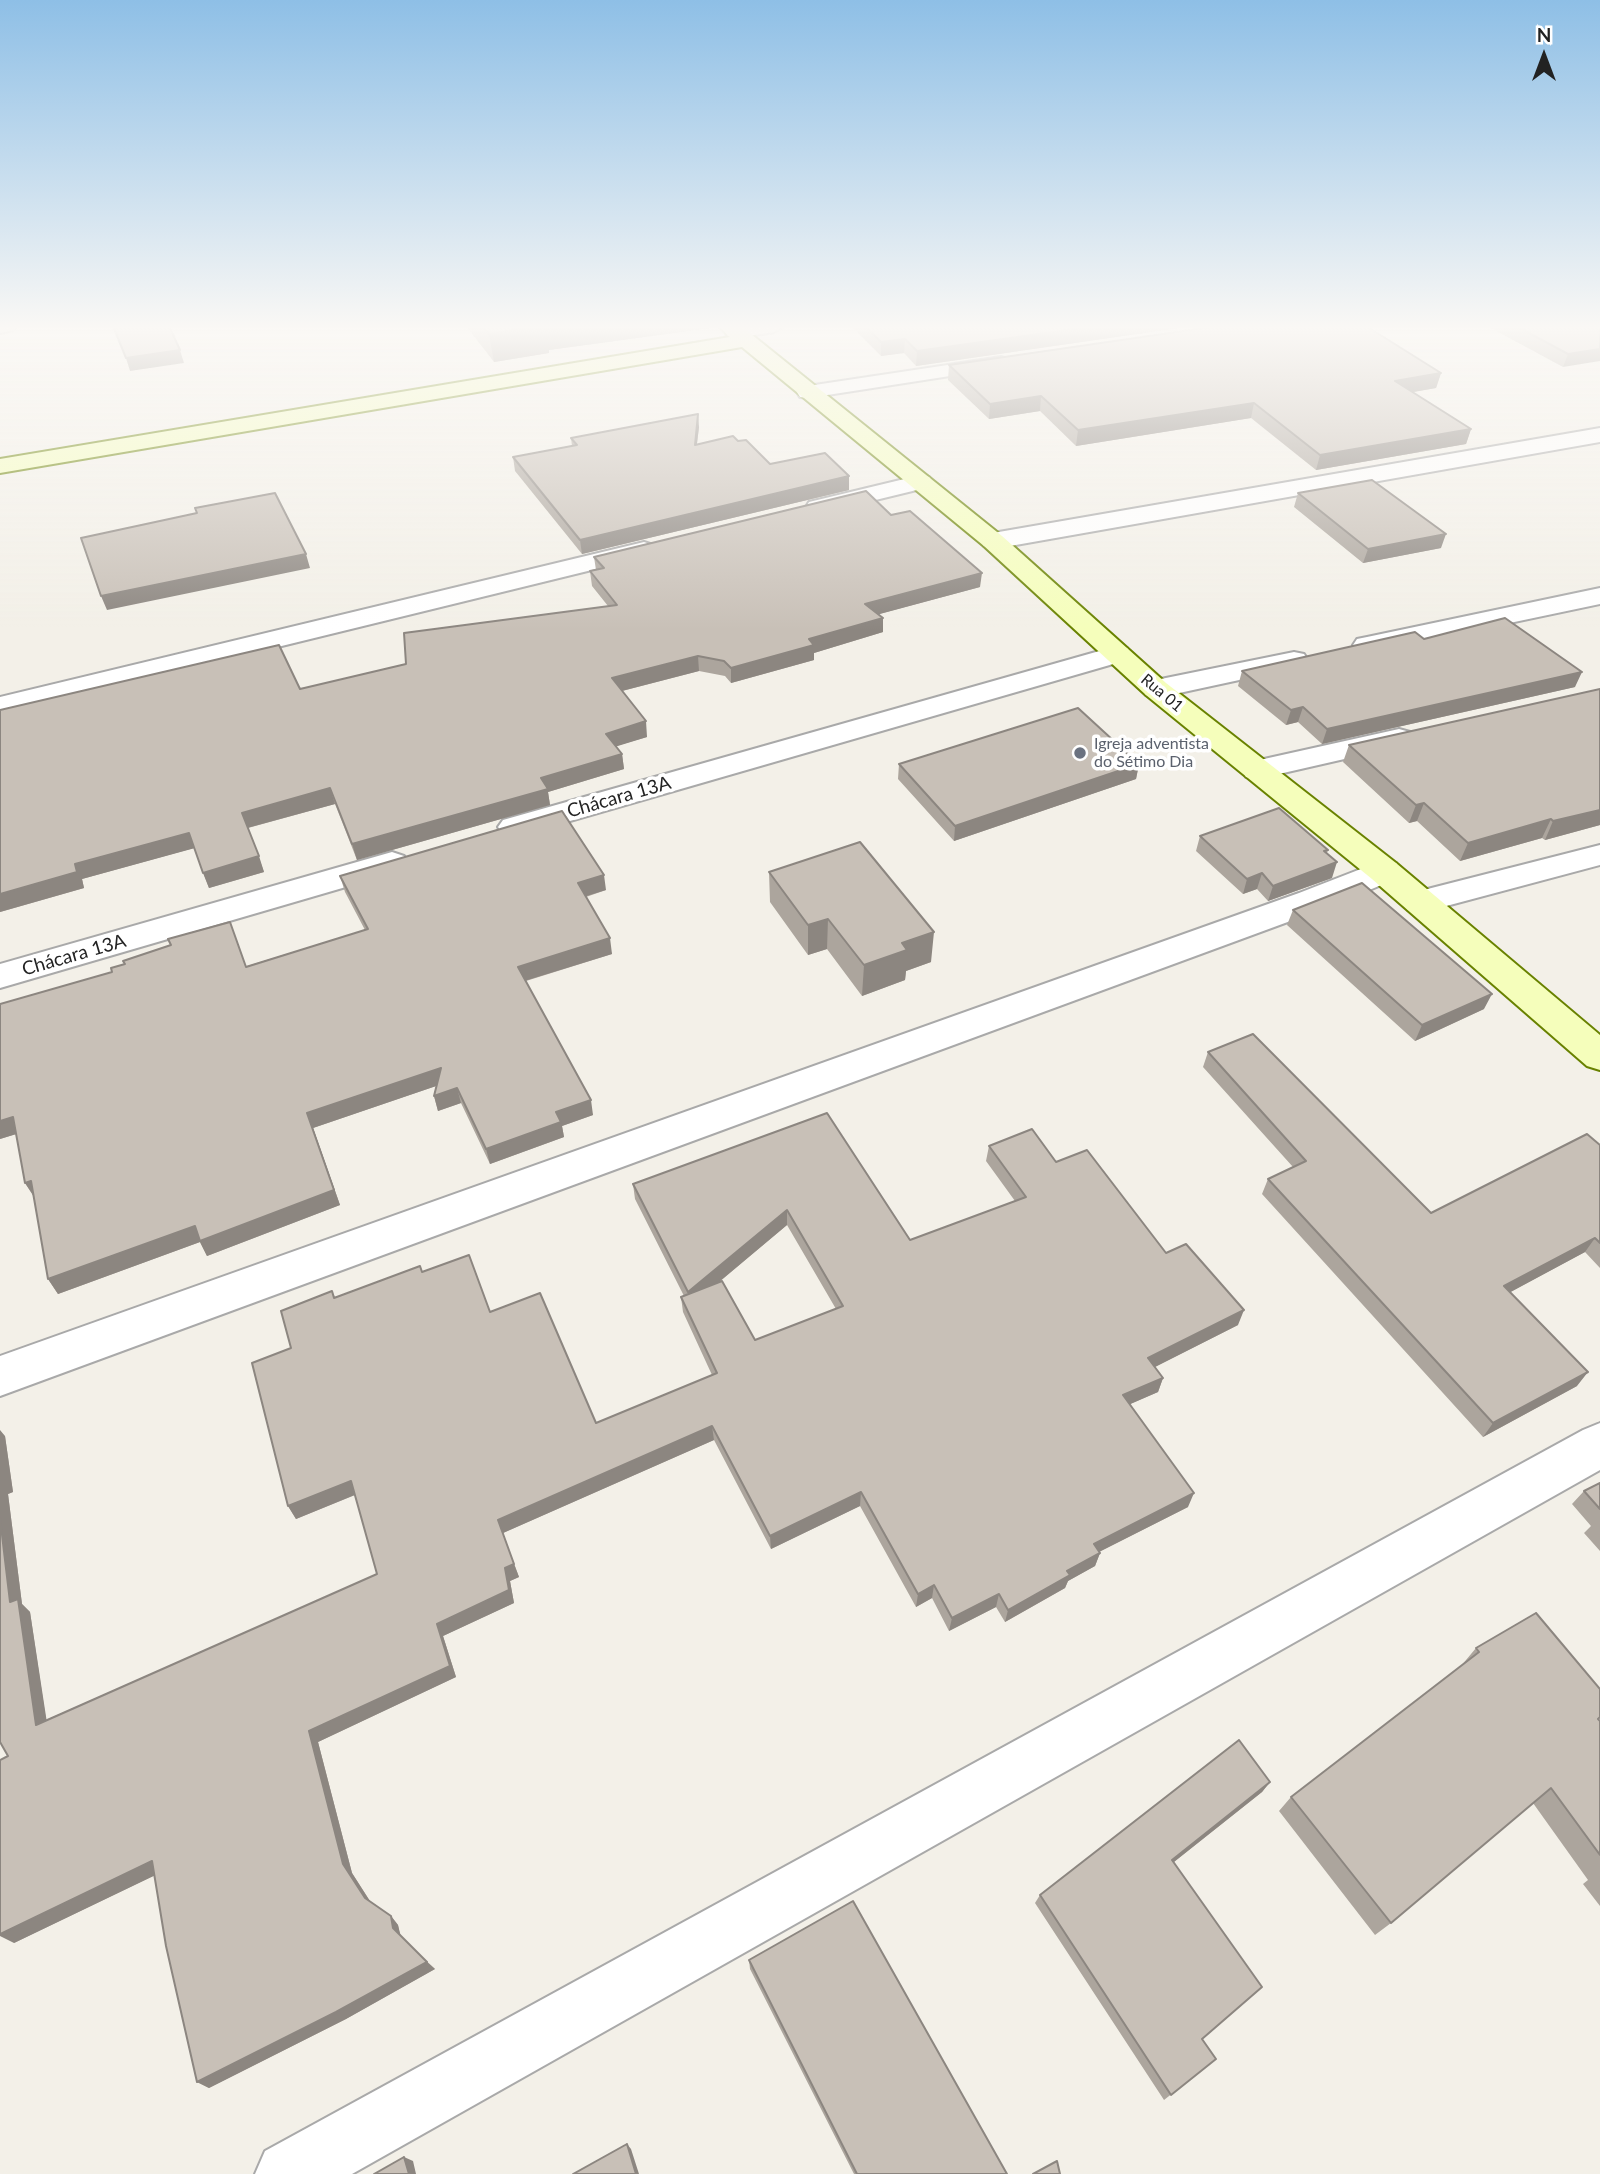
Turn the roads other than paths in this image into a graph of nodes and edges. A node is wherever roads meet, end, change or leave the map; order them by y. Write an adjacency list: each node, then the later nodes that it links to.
1 (213, 427): 4 (street)
2 (853, 427): 5 (street, Rua 01)
3 (1600, 435): 7 (street)
4 (0, 466)
5 (921, 482): 6 (street); 7 (street, Rua 01)
6 (799, 512)
7 (993, 541): 10 (street, Rua 01)
8 (664, 545): 12 (street)
9 (1600, 596): 11 (street)
10 (1117, 654): 11 (street, Rua 01); 15 (street, Chácara 13A)
11 (1156, 689): 14 (street, Rua 01)
12 (0, 706)
13 (1429, 732): 14 (street)
14 (1257, 770): 18 (street, Rua 01)
15 (484, 836)
16 (1600, 855): 19 (street)
17 (416, 856): 20 (street, Chácara 13A)
18 (1384, 871): 19 (street, Rua 01); 22 (street)
19 (1420, 902): 21 (street, Rua 01)
20 (0, 976)
21 (1600, 1056)
22 (0, 1376)
23 (1600, 1446): 24 (street)
24 (288, 2174)

